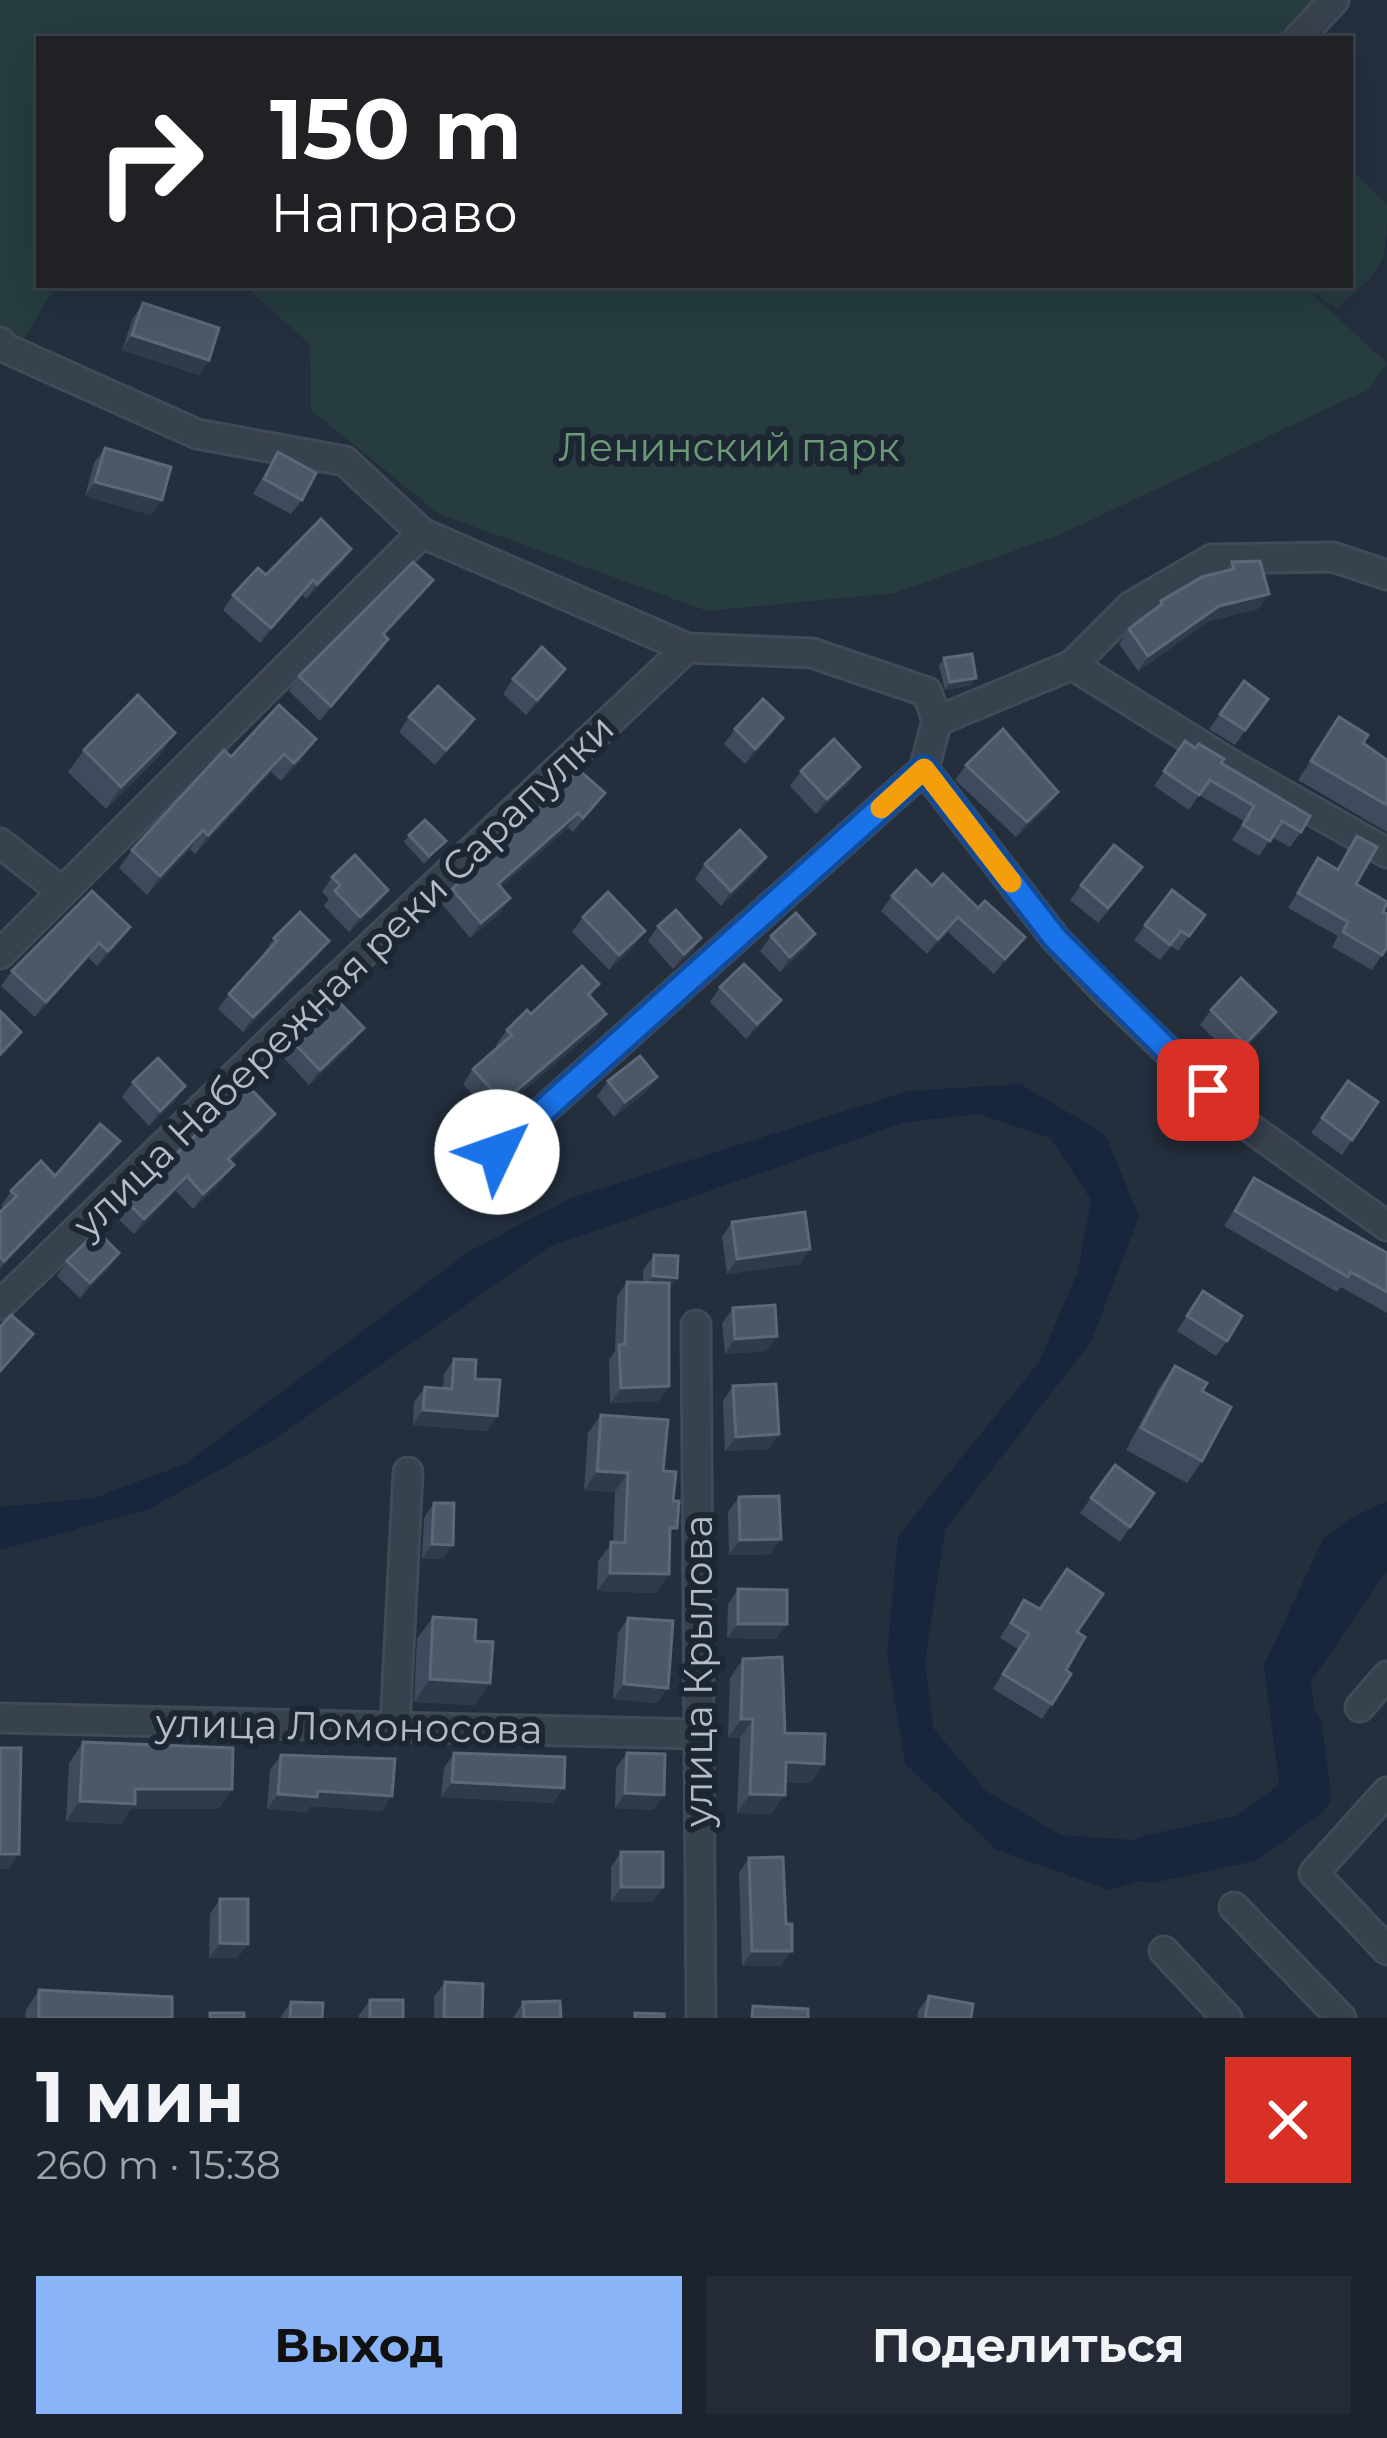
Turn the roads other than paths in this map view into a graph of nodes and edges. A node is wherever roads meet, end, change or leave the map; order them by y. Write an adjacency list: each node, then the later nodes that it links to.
1 (1334, 0): 2 (street)
2 (1301, 36)
3 (2, 348): 4 (street)
4 (422, 533): 6 (street); 12 (street)
5 (1387, 575): 7 (street)
6 (687, 648): 8 (street); 16 (street, улица Набережная реки Сарапулки)
7 (1072, 665): 8 (street); 11 (street)
8 (937, 721): 9 (street)
9 (924, 769): 14 (street); 15 (street)
10 (0, 843): 12 (street)
11 (1387, 853)
12 (60, 890): 13 (street)
13 (0, 954)
14 (497, 1152)
15 (1387, 1226)
16 (0, 1305)
17 (696, 1324): 23 (street, улица Крылова)
18 (408, 1472): 22 (street)
19 (1387, 1676): 20 (street)
20 (1360, 1707)
21 (0, 1718): 22 (street, улица Ломоносова)
22 (395, 1727): 23 (street, улица Ломоносова)
23 (699, 1734): 28 (street, улица Крылова)
24 (1387, 1792): 26 (street)
25 (1234, 1907): 30 (street)
26 (1387, 1950)
27 (1164, 1951): 29 (street)
28 (701, 2018)
29 (1227, 2018)
30 (1341, 2018)

